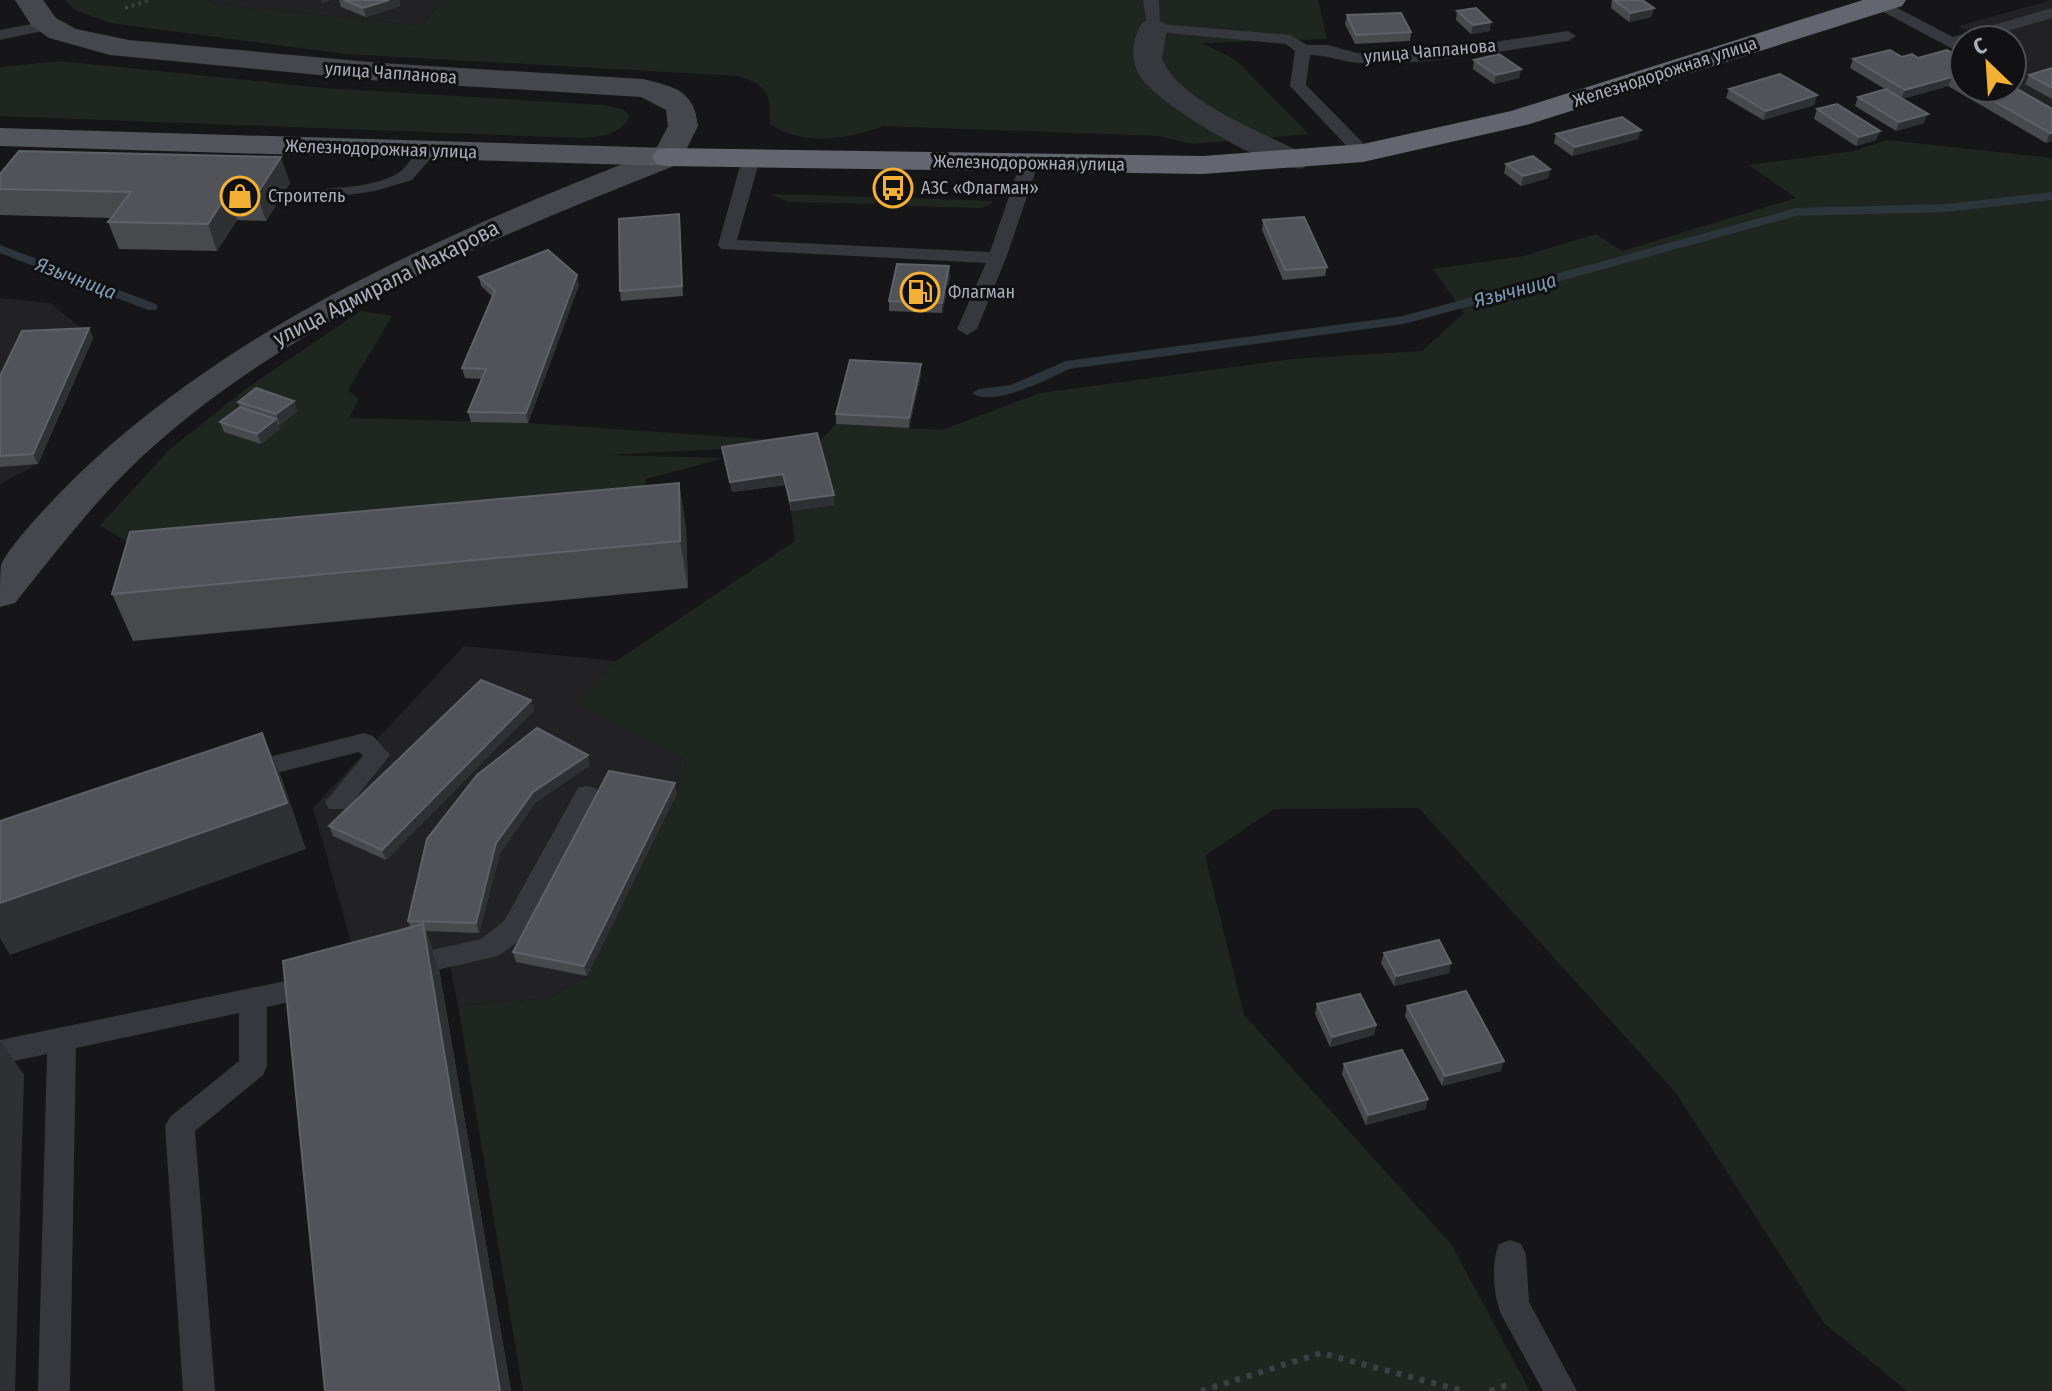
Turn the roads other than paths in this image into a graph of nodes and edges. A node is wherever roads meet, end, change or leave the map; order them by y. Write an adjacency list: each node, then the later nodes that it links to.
1 (29, 0): 6 (street)
2 (1886, 2): 9 (lane); 13 (highway, Железнодорожная улица)
3 (2052, 13): 5 (lane)
4 (1152, 14): 10 (lane, улица Чапланова); 16 (street)
5 (2021, 24)
6 (47, 26): 7 (lane); 14 (street, улица Чапланова)
7 (0, 35)
8 (1568, 36): 10 (lane, улица Чапланова)
9 (1948, 39)
10 (1303, 50): 13 (lane)
11 (0, 137): 12 (main road, Железнодорожная улица)
12 (429, 150): 14 (main road, Железнодорожная улица); 18 (lane)
13 (1363, 153): 16 (highway, Железнодорожная улица)
14 (668, 157): 15 (highway, Железнодорожная улица); 21 (street, улица Адмирала Макарова)
15 (751, 159): 17 (highway, Железнодорожная улица); 19 (lane)
16 (1293, 161): 17 (highway, Железнодорожная улица)
17 (1029, 164): 19 (lane)
18 (307, 196)
19 (997, 258): 20 (lane)
20 (967, 329)
21 (0, 593)
22 (224, 779): 24 (lane)
23 (587, 795): 25 (lane)
24 (338, 802)
25 (385, 971)
26 (341, 980): 27 (lane)
27 (253, 1000): 28 (lane); 32 (lane)
28 (62, 1039): 29 (lane); 31 (lane)
29 (0, 1052)
30 (1510, 1254): 33 (lane)
31 (54, 1391)
32 (199, 1391)
33 (1561, 1391)

